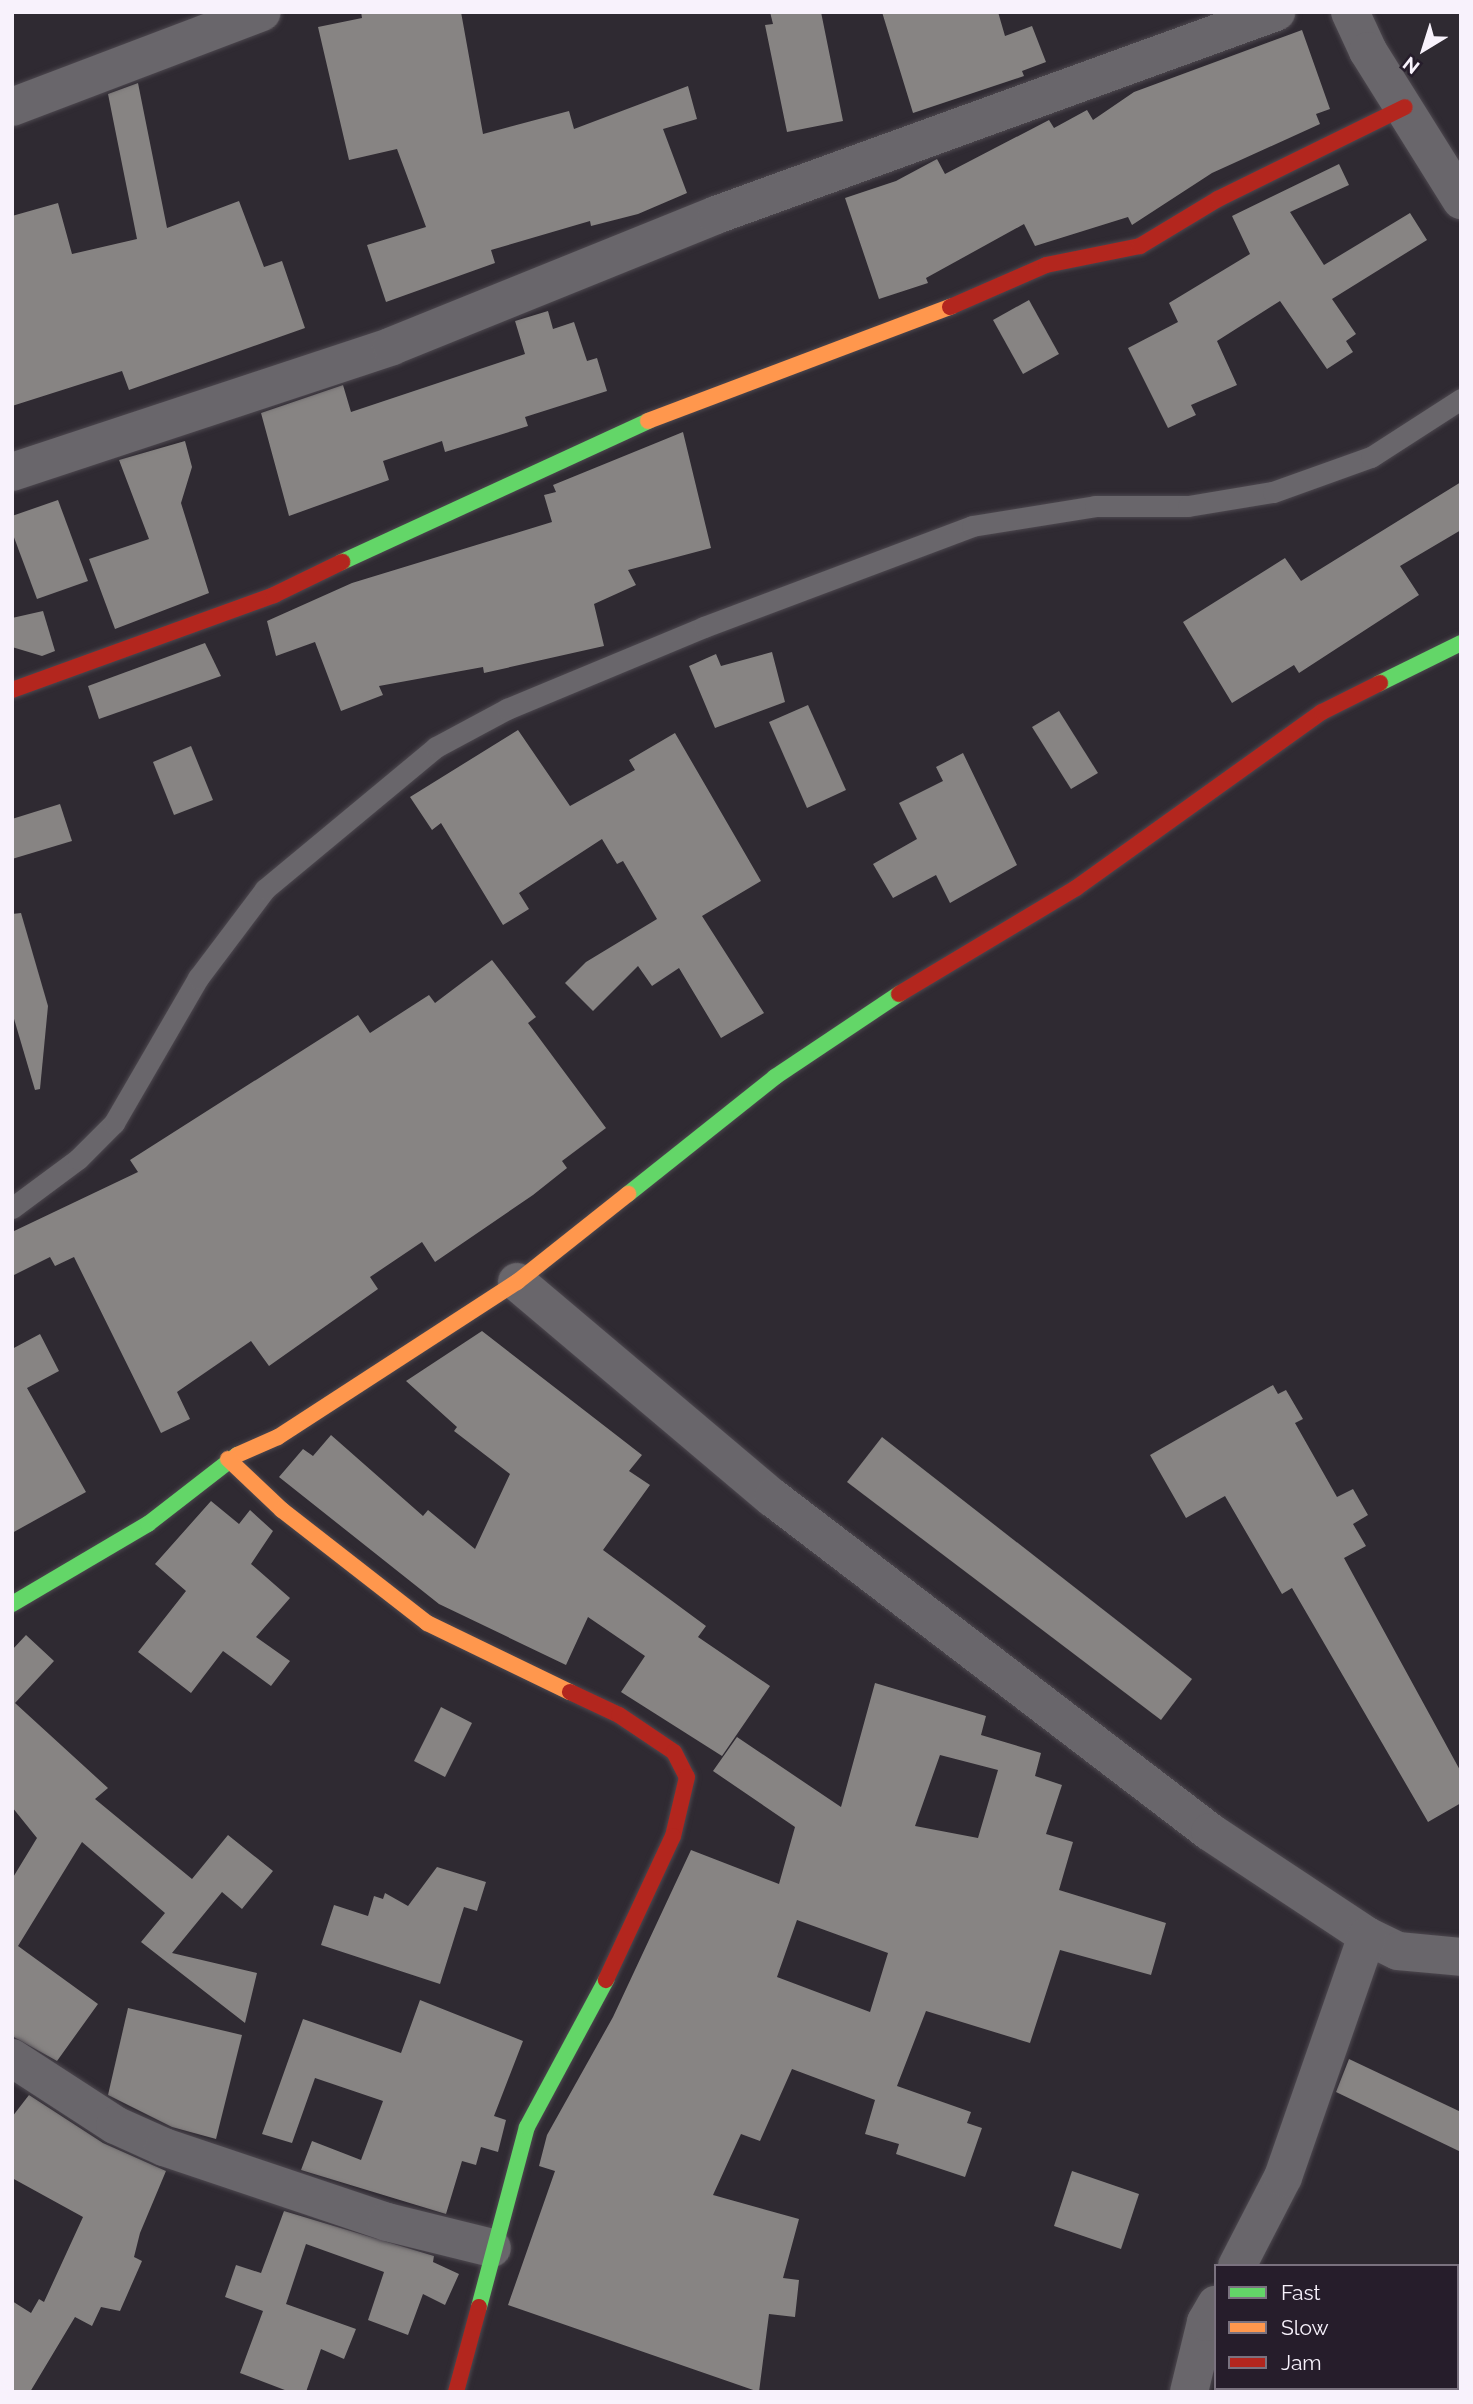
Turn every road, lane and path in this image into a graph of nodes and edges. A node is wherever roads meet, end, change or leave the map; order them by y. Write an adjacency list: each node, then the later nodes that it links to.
1 (262, 12): 4 (street)
2 (1276, 12): 8 (street)
3 (1350, 12): 5 (street)
4 (12, 107)
5 (1405, 107): 6 (street); 10 (street)
6 (1461, 200)
7 (1461, 399): 11 (lane)
8 (12, 472)
9 (1461, 643): 12 (street)
10 (12, 691)
11 (12, 1208)
12 (517, 1282): 13 (street); 15 (street)
13 (228, 1459): 14 (street); 18 (street)
14 (12, 1604)
15 (1367, 1936): 16 (street); 19 (street)
16 (1461, 1957)
17 (12, 2058): 18 (street)
18 (492, 2248): 21 (street)
19 (1238, 2264)
20 (1214, 2308): 22 (street)
21 (456, 2392)
22 (1189, 2392)

